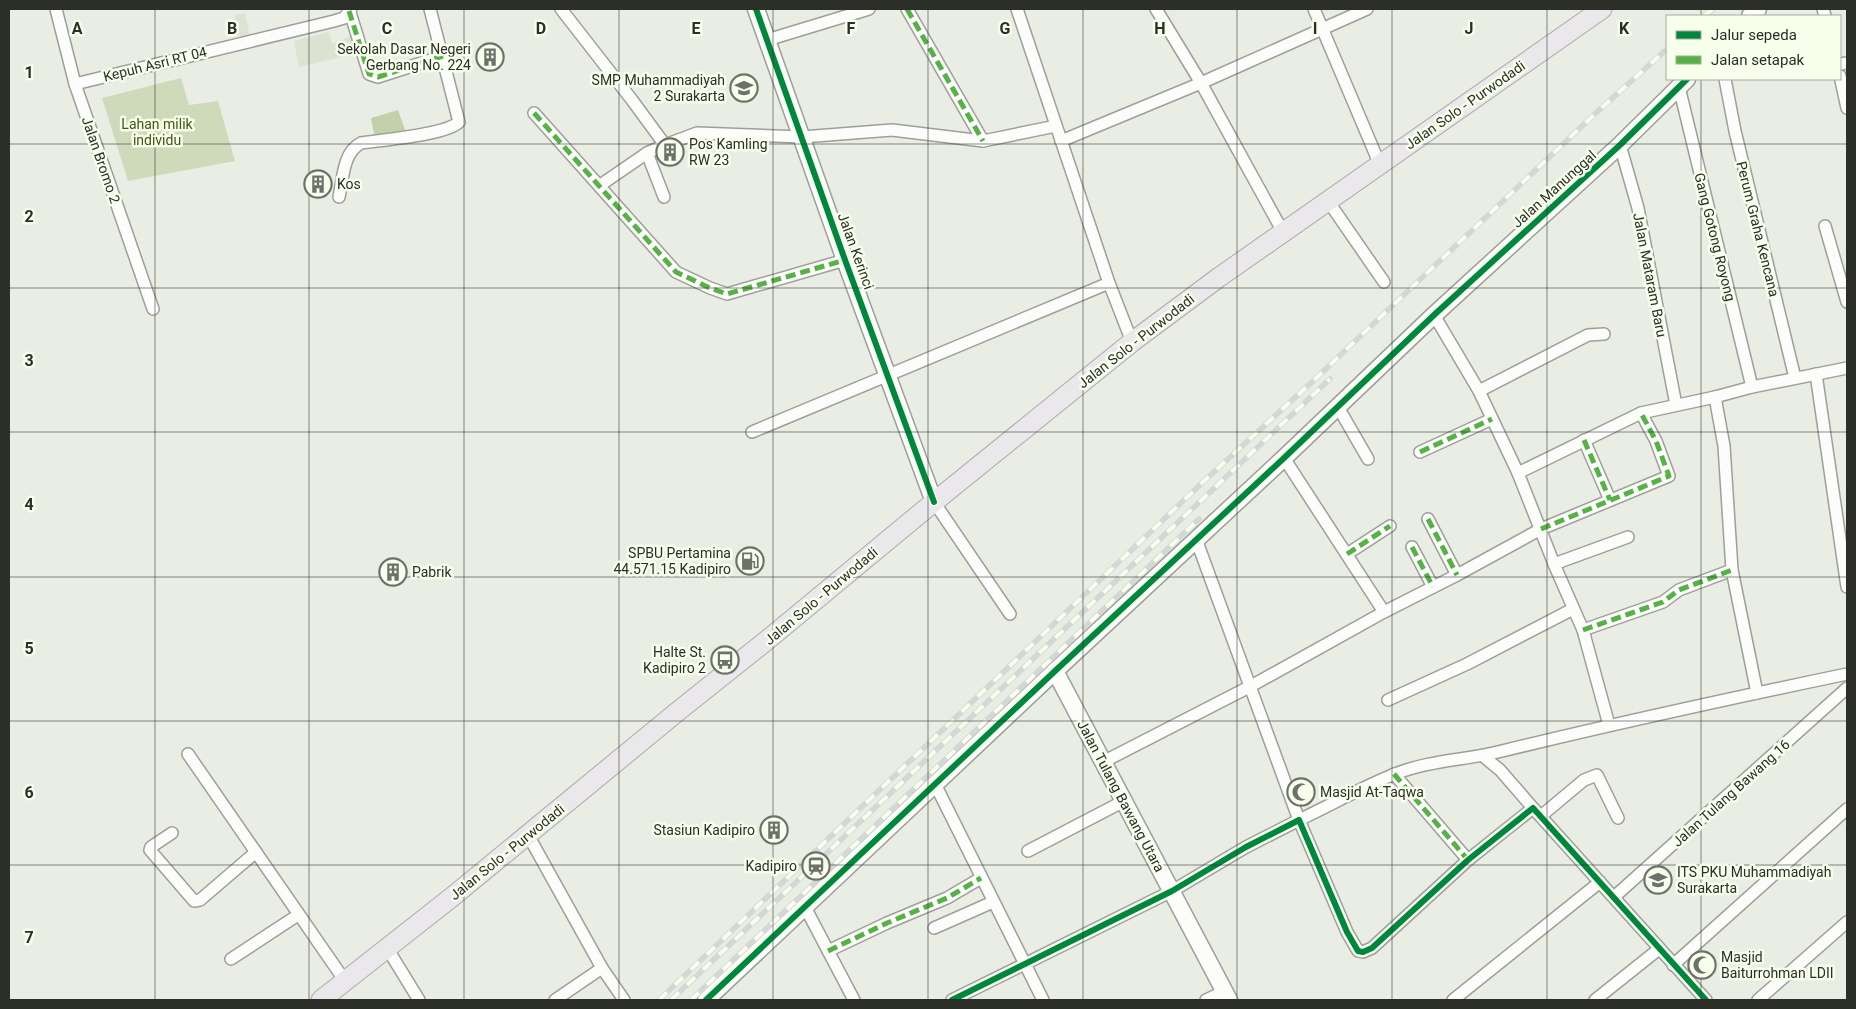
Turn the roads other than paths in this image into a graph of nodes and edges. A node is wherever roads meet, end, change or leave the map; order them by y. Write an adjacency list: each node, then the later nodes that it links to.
1 (56, 9): 22 (street, Jalan Bromo 2)
2 (430, 9): 17 (street)
3 (561, 9): 29 (street)
4 (756, 9): 16 (street, Jalan Kerinci)
5 (869, 9): 13 (street)
6 (907, 9): 27 (street)
7 (1018, 9): 25 (street)
8 (1156, 9): 20 (street)
9 (1314, 9): 15 (street)
10 (1367, 9): 15 (street)
11 (1602, 9): 14 (main road, Jalan Solo - Purwodadi)
12 (350, 10): 17 (street); 22 (street, Kepuh Asri RT 04)
13 (845, 13): 16 (street)
14 (1582, 15): 32 (main road, Jalan Solo - Purwodadi)
15 (1323, 29): 20 (street); 32 (street)
16 (767, 40): 26 (street, Jalan Kerinci)
17 (443, 56): 34 (street)
18 (1724, 80): 50 (street, Perum Graha Kencana)
19 (1841, 80): 23 (street)
20 (1201, 82): 28 (street); 38 (street)
21 (1683, 83): 30 (street, Jalan Manunggal); 51 (street, Gang Gotong Royong)
22 (75, 84): 43 (street, Jalan Bromo 2)
23 (1847, 108)
24 (534, 113): 33 (street)
25 (1056, 126): 27 (street); 28 (street)
26 (802, 137): 27 (street); 29 (street); 39 (street, Jalan Kerinci)
27 (983, 140)
28 (1061, 141): 41 (street)
29 (665, 145): 31 (street)
30 (1620, 145): 44 (street, Jalan Manunggal); 54 (street, Jalan Mataram Baru)
31 (647, 153): 33 (street); 35 (street)
32 (1380, 165): 36 (main road, Jalan Solo - Purwodadi)
33 (599, 186): 39 (street)
34 (339, 197)
35 (664, 197)
36 (1328, 201): 38 (main road, Jalan Solo - Purwodadi); 40 (street)
37 (1825, 226): 42 (street)
38 (1283, 232): 46 (main road, Jalan Solo - Purwodadi)
39 (845, 260): 48 (street, Jalan Kerinci)
40 (1384, 282)
41 (1109, 283): 46 (street); 48 (street)
42 (1847, 302)
43 (152, 309)
44 (1434, 315): 52 (street); 55 (street, Jalan Manunggal)
45 (1604, 334): 52 (street)
46 (1132, 342): 65 (main road, Jalan Solo - Purwodadi)
47 (1847, 368): 49 (street)
48 (888, 374): 58 (street); 65 (street, Jalan Kerinci)
49 (1816, 374): 50 (street); 76 (street)
50 (1795, 378): 51 (street)
51 (1752, 387): 53 (street)
52 (1479, 391): 57 (street)
53 (1715, 397): 54 (street); 74 (street)
54 (1676, 406): 56 (street)
55 (1338, 407): 61 (street, Jalan Manunggal); 62 (street)
56 (1641, 413): 59 (street); 64 (street)
57 (1492, 419): 60 (street); 63 (street)
58 (752, 432)
59 (1584, 440): 63 (street); 64 (street)
60 (1420, 452)
61 (1284, 458): 70 (street, Jalan Manunggal); 72 (street)
62 (1368, 459)
63 (1518, 473): 68 (street)
64 (1610, 500): 68 (street)
65 (934, 502): 80 (street); 100 (main road, Jalan Solo - Purwodadi)
66 (1428, 519): 75 (street)
67 (1390, 526): 72 (street)
68 (1541, 529): 73 (street); 75 (street)
69 (1628, 537): 73 (street)
70 (1196, 539): 82 (street, Jalan Manunggal); 84 (street)
71 (1412, 547): 77 (street)
72 (1347, 554): 79 (street)
73 (1554, 564): 78 (street)
74 (1732, 570): 81 (street); 86 (street)
75 (1458, 575): 77 (street)
76 (1847, 587)
77 (1433, 588): 79 (street)
78 (1573, 609): 81 (street); 87 (street)
79 (1384, 612): 84 (street)
80 (1010, 614)
81 (1583, 630): 88 (street)
82 (1056, 671): 91 (street, Jalan Tulang Bawang Utara); 93 (street, Jalan Manunggal)
83 (1847, 674): 86 (street)
84 (1251, 686): 91 (street); 98 (street)
85 (1847, 688): 107 (street, Jalan Tulang Bawang 16)
86 (1757, 693): 88 (street)
87 (1388, 700)
88 (1609, 724): 90 (street)
89 (188, 754): 102 (street)
90 (1483, 756): 92 (street); 96 (street)
91 (1103, 762): 94 (street, Jalan Tulang Bawang Utara)
92 (1394, 774): 98 (street); 103 (street)
93 (935, 784): 104 (street); 109 (street, Jalan Manunggal)
94 (1124, 801): 101 (street); 106 (street, Jalan Tulang Bawang Utara)
95 (1847, 808): 118 (street)
96 (1537, 812): 97 (street); 103 (street); 105 (street)
97 (1618, 818)
98 (1299, 820): 103 (street); 106 (street)
99 (172, 833): 102 (street)
100 (528, 834): 113 (main road, Jalan Solo - Purwodadi); 119 (street)
101 (1028, 851)
102 (256, 852): 110 (street)
103 (1468, 860)
104 (981, 878): 108 (street); 115 (street)
105 (1600, 882): 107 (street); 131 (street)
106 (1172, 890): 117 (street); 121 (street, Jalan Tulang Bawang Utara)
107 (1614, 896): 114 (street)
108 (993, 902): 112 (street); 117 (street)
109 (805, 907): 115 (street); 126 (street, Jalan Manunggal)
110 (298, 915): 116 (street); 120 (street)
111 (1847, 922): 134 (street)
112 (934, 928)
113 (387, 948): 120 (main road, Jalan Solo - Purwodadi); 123 (street)
114 (1659, 948): 118 (street); 132 (street)
115 (828, 951): 127 (street)
116 (230, 959)
117 (1024, 963): 128 (street); 129 (street)
118 (1673, 965): 133 (street)
119 (602, 968): 124 (street); 125 (street)
120 (345, 981): 122 (main road, Jalan Solo - Purwodadi)
121 (1227, 996): 130 (street)
122 (322, 1000)
123 (418, 1000)
124 (555, 1000)
125 (624, 1000)
126 (706, 1000)
127 (854, 1000)
128 (952, 1000)
129 (1043, 1000)
130 (1206, 1000)
131 (1453, 1000)
132 (1595, 1000)
133 (1706, 1000)
134 (1758, 1000)

